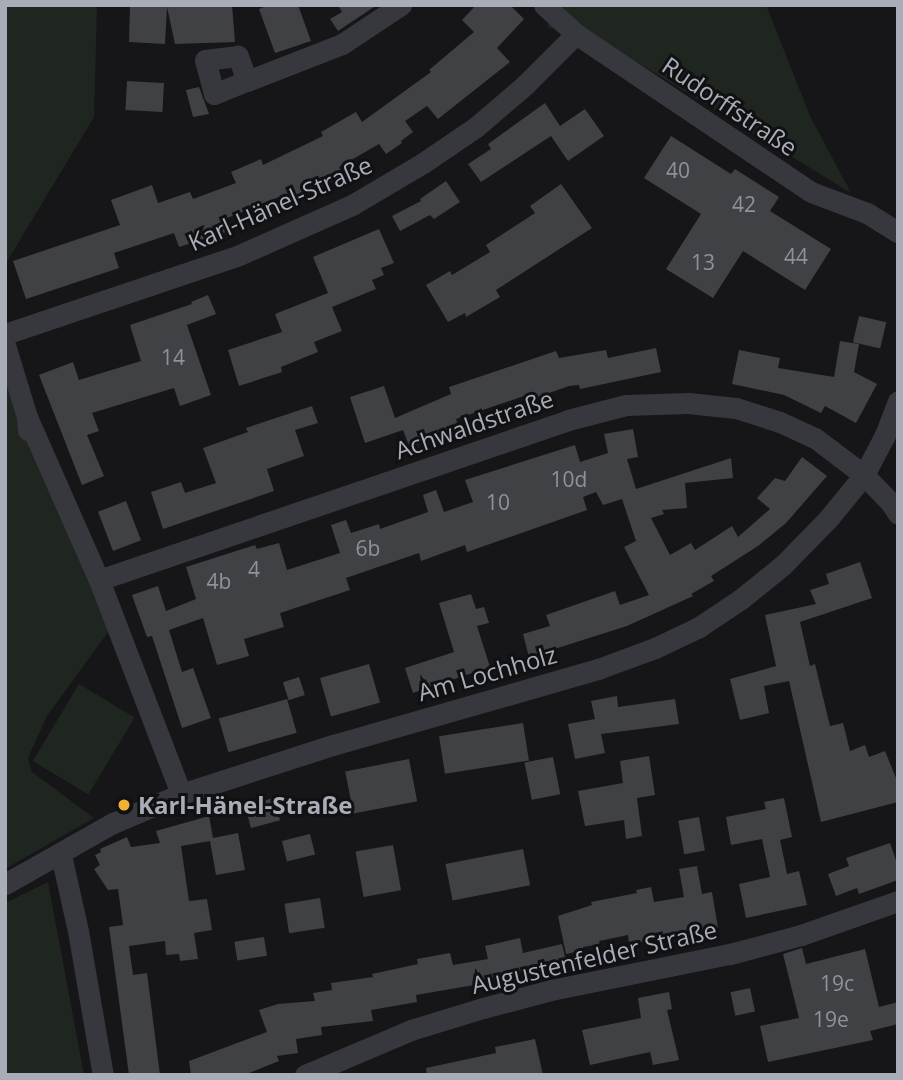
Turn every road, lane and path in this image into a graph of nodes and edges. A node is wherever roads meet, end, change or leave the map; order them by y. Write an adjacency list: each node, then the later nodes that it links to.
1 (401, 5): 4 (street)
2 (544, 5): 3 (street, Rudorffstraße)
3 (576, 34): 5 (street, Rudorffstraße); 6 (street, Karl-Hänel-Straße)
4 (247, 81)
5 (898, 232)
6 (5, 334)
7 (5, 345): 11 (street)
8 (898, 401): 9 (street, Am Lochholz)
9 (864, 475): 10 (street); 11 (street, Achwaldstraße); 12 (street, Am Lochholz)
10 (898, 514)
11 (99, 580): 12 (street)
12 (181, 794): 13 (street, Am Lochholz)
13 (61, 855): 14 (street, Am Lochholz); 16 (street)
14 (5, 884)
15 (898, 901): 17 (street, Augustenfelder Straße)
16 (103, 1075)
17 (305, 1075)

